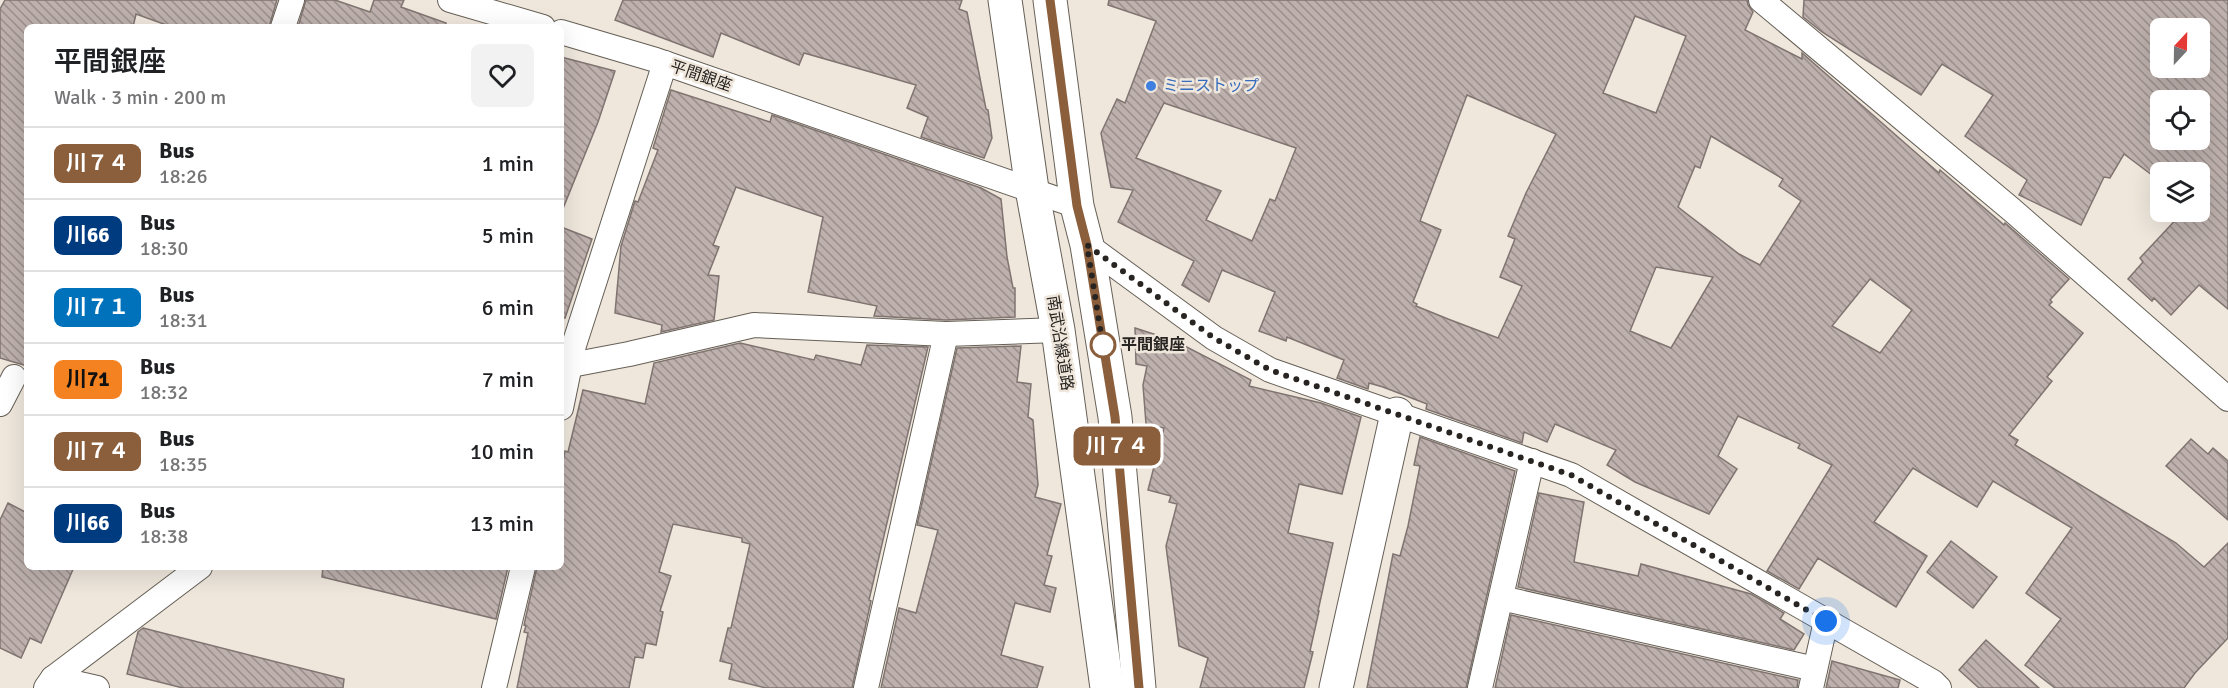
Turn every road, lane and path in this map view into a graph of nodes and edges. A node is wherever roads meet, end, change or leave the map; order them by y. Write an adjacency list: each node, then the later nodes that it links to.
1 (292, 0): 6 (street)
2 (450, 0): 7 (street)
3 (1005, 0): 10 (street, 南武沿線道路)
4 (1050, 0): 11 (street)
5 (1761, 0): 18 (street)
6 (284, 24)
7 (533, 24)
8 (564, 33): 9 (street, 平間銀座)
9 (664, 63): 10 (street, 平間銀座); 15 (street)
10 (1032, 189): 11 (street, 平間銀座); 13 (street, 南武沿線道路)
11 (1077, 206): 12 (street)
12 (1087, 245): 20 (street); 32 (street)
13 (1058, 330): 14 (street); 31 (street, 南武沿線道路)
14 (946, 334): 15 (street); 30 (street)
15 (566, 368): 17 (street)
16 (14, 377): 19 (street)
17 (564, 384)
18 (2228, 399)
19 (0, 404)
20 (1397, 414): 21 (street); 33 (street)
21 (1532, 461): 24 (street); 25 (street)
22 (196, 570): 27 (street)
23 (522, 570): 29 (street)
24 (1501, 598): 26 (street); 34 (street)
25 (1826, 621): 26 (street); 35 (street)
26 (1813, 679)
27 (49, 683): 28 (street)
28 (97, 688)
29 (494, 688)
30 (867, 688)
31 (1107, 688)
32 (1139, 688)
33 (1336, 688)
34 (1480, 688)
35 (1940, 688)

